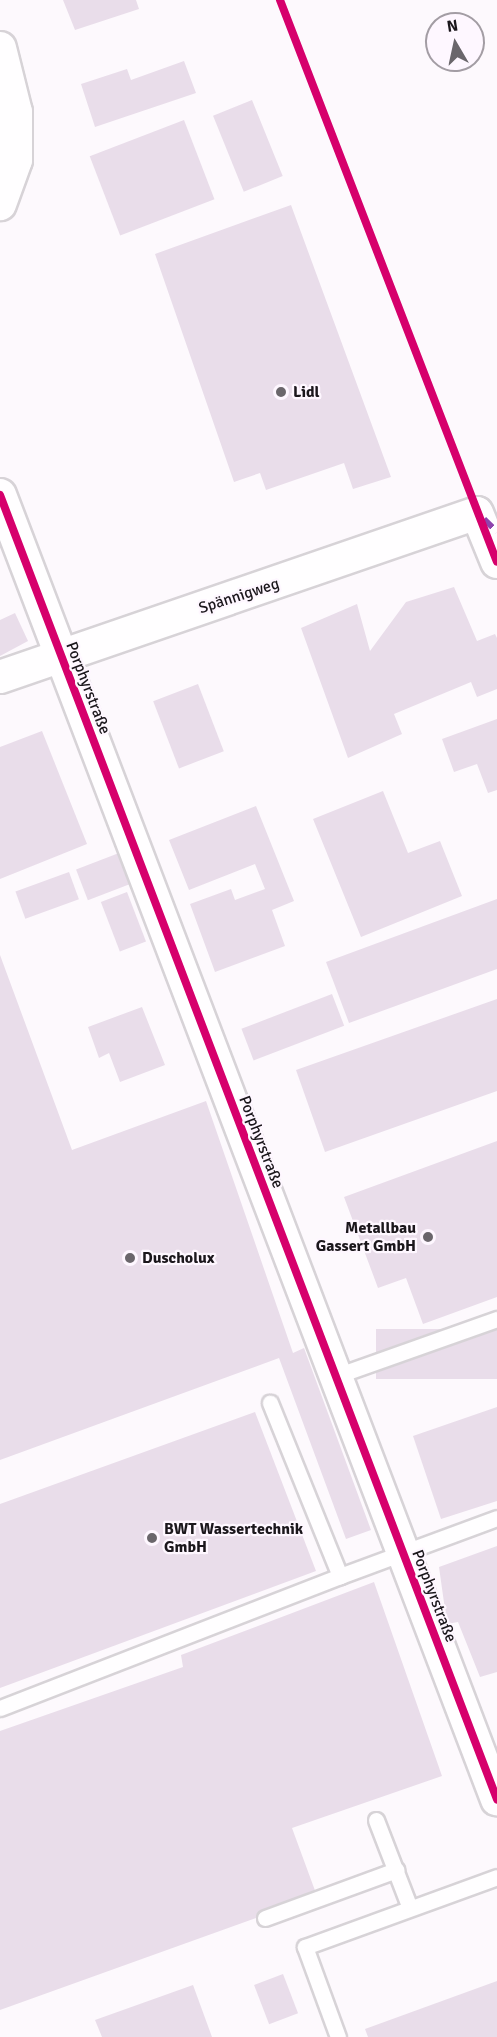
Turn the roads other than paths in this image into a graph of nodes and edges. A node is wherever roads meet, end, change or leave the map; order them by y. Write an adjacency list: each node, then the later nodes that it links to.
1 (0, 48): 2 (street)
2 (0, 204)
3 (0, 495): 5 (street, Porphyrstraße)
4 (497, 561): 5 (street, Spännigweg)
5 (61, 655): 6 (street, Spännigweg); 8 (street, Porphyrstraße)
6 (0, 677)
7 (497, 1319): 8 (lane)
8 (336, 1376): 11 (street, Porphyrstraße)
9 (270, 1403): 12 (lane)
10 (497, 1518): 11 (lane)
11 (404, 1554): 12 (lane); 14 (street, Porphyrstraße)
12 (340, 1576): 13 (lane)
13 (0, 1708)
14 (497, 1799)
15 (376, 1820): 16 (lane)
16 (396, 1869): 18 (lane); 19 (lane)
17 (497, 1876): 18 (lane)
18 (410, 1908): 20 (lane)
19 (265, 1918)
20 (338, 2037)

